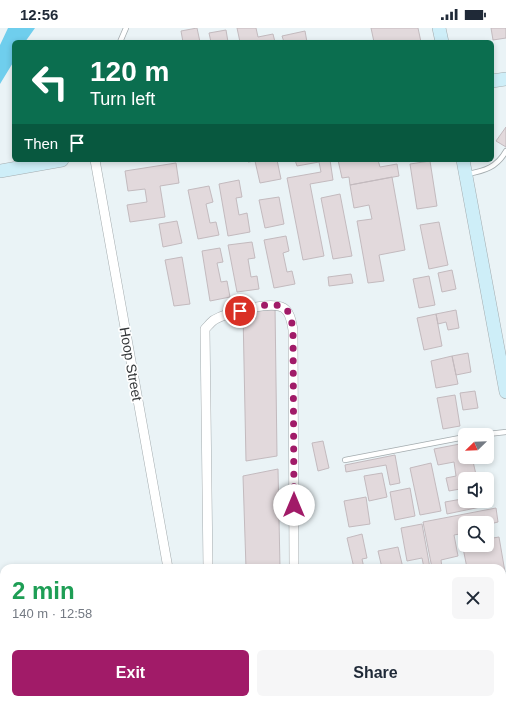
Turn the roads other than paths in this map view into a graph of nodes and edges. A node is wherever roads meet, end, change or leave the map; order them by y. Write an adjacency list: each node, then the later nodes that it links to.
1 (126, 28): 3 (lane)
2 (439, 28): 4 (street)
3 (121, 40)
4 (442, 40)
5 (506, 79): 6 (street)
6 (494, 81)
7 (506, 151): 12 (lane)
8 (51, 162): 11 (street)
9 (95, 162): 18 (street, Hoop Street)
10 (463, 162): 12 (street)
11 (0, 171)
12 (466, 175): 13 (street)
13 (506, 392)
14 (506, 432): 15 (lane)
15 (494, 433)
16 (458, 438): 17 (lane)
17 (345, 460)
18 (167, 564)
19 (208, 564): 20 (street)
20 (294, 564)

